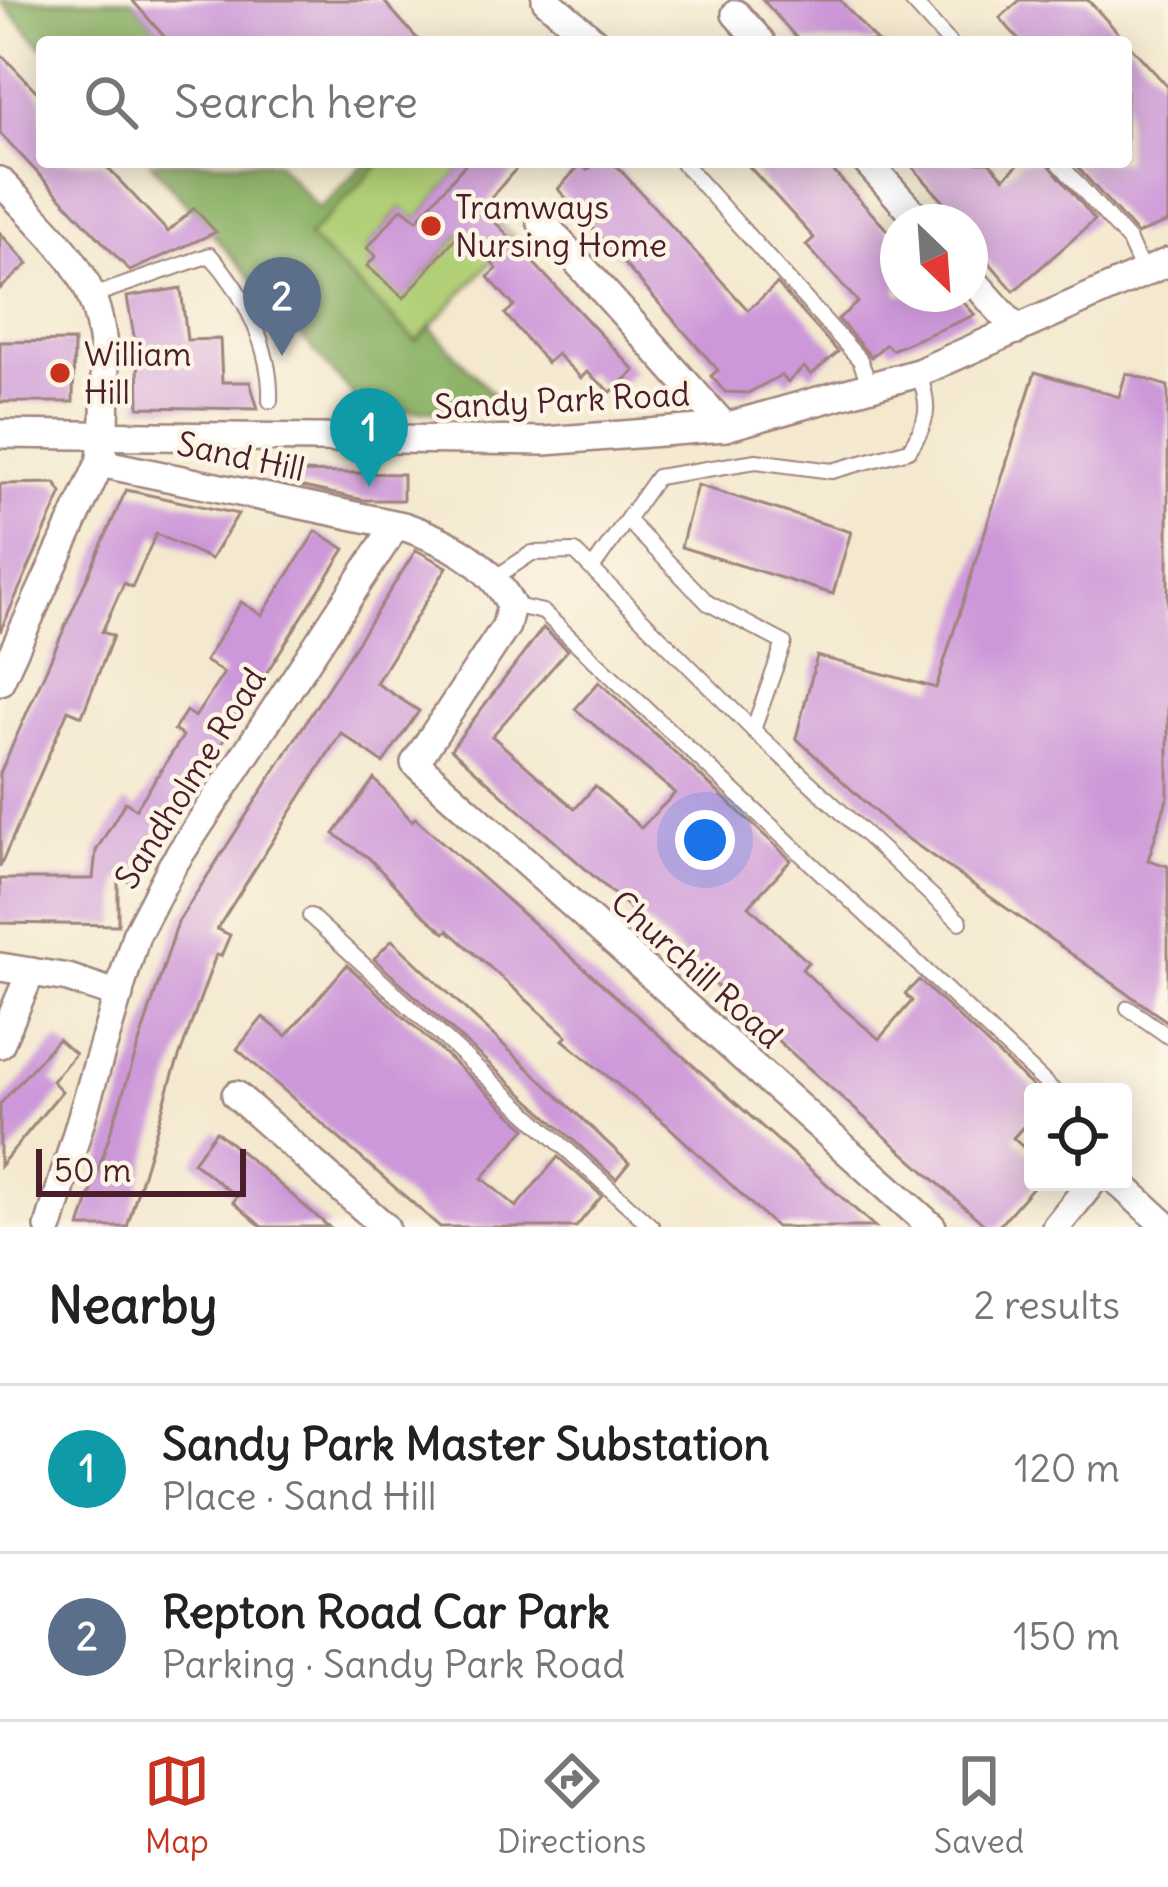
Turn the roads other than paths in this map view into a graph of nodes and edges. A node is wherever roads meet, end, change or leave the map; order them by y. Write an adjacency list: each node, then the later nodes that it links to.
1 (546, 0): 4 (street)
2 (911, 0): 6 (lane)
3 (736, 14): 5 (street)
4 (588, 36)
5 (756, 36)
6 (944, 36)
7 (687, 168): 18 (lane)
8 (873, 168): 11 (street)
9 (1063, 168): 13 (lane)
10 (0, 182): 14 (street)
11 (905, 204)
12 (541, 221): 20 (street)
13 (1155, 266): 16 (street, Sandy Park Road)
14 (95, 295): 19 (lane); 22 (street)
15 (988, 297): 16 (street)
16 (1018, 331): 17 (street, Sandy Park Road)
17 (918, 373): 18 (street, Sandy Park Road); 24 (lane)
18 (872, 389): 20 (street, Sandy Park Road)
19 (271, 401)
20 (724, 427): 22 (street, Sandy Park Road)
21 (0, 434): 22 (street, Sandy Park Road)
22 (106, 435): 23 (street)
23 (100, 463): 25 (street, Sand Hill); 29 (street)
24 (627, 520): 26 (lane); 30 (lane)
25 (396, 525): 27 (street, Sand Hill); 35 (street, Sandholme Road)
26 (594, 566): 27 (lane); 30 (lane)
27 (493, 578): 28 (street, Sand Hill)
28 (511, 605): 39 (lane); 46 (street, Churchill Road)
29 (0, 681)
30 (753, 730): 32 (lane)
31 (310, 916): 45 (lane)
32 (960, 922)
33 (0, 967): 34 (street)
34 (31, 972): 35 (street); 38 (street)
35 (119, 995): 43 (street, Sandholme Road)
36 (1128, 1008): 37 (lane)
37 (1168, 1036)
38 (0, 1044)
39 (1045, 1083)
40 (236, 1095): 44 (street)
41 (1085, 1191): 47 (street)
42 (1128, 1191): 48 (street)
43 (49, 1227)
44 (386, 1227)
45 (652, 1227)
46 (932, 1227)
47 (1056, 1227)
48 (1166, 1227)

